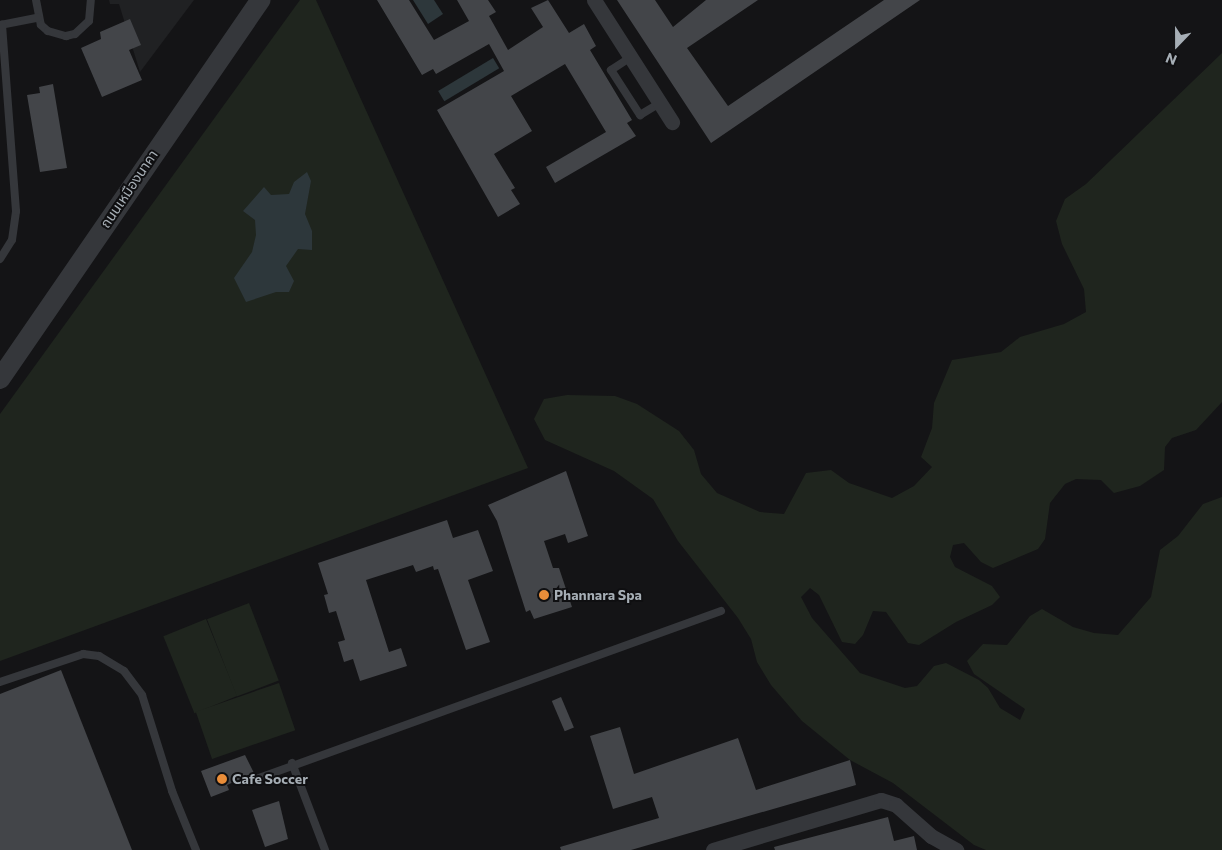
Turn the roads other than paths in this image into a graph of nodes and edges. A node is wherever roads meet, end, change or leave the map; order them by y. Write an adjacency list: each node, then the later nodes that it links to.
1 (36, 0): 5 (lane)
2 (91, 0): 5 (lane)
3 (260, 0): 11 (street, ถนนเหมืองนาคา)
4 (594, 0): 7 (street)
5 (37, 18): 6 (lane)
6 (1, 25): 10 (lane)
7 (631, 57): 8 (street); 8 (lane)
8 (660, 103): 9 (street)
9 (672, 122)
10 (0, 258)
11 (0, 379)
12 (721, 610): 14 (lane)
13 (0, 682): 16 (lane)
14 (292, 763): 15 (lane); 17 (lane)
15 (248, 782)
16 (196, 850)
17 (326, 850)
18 (713, 850): 19 (street)
19 (956, 850)

